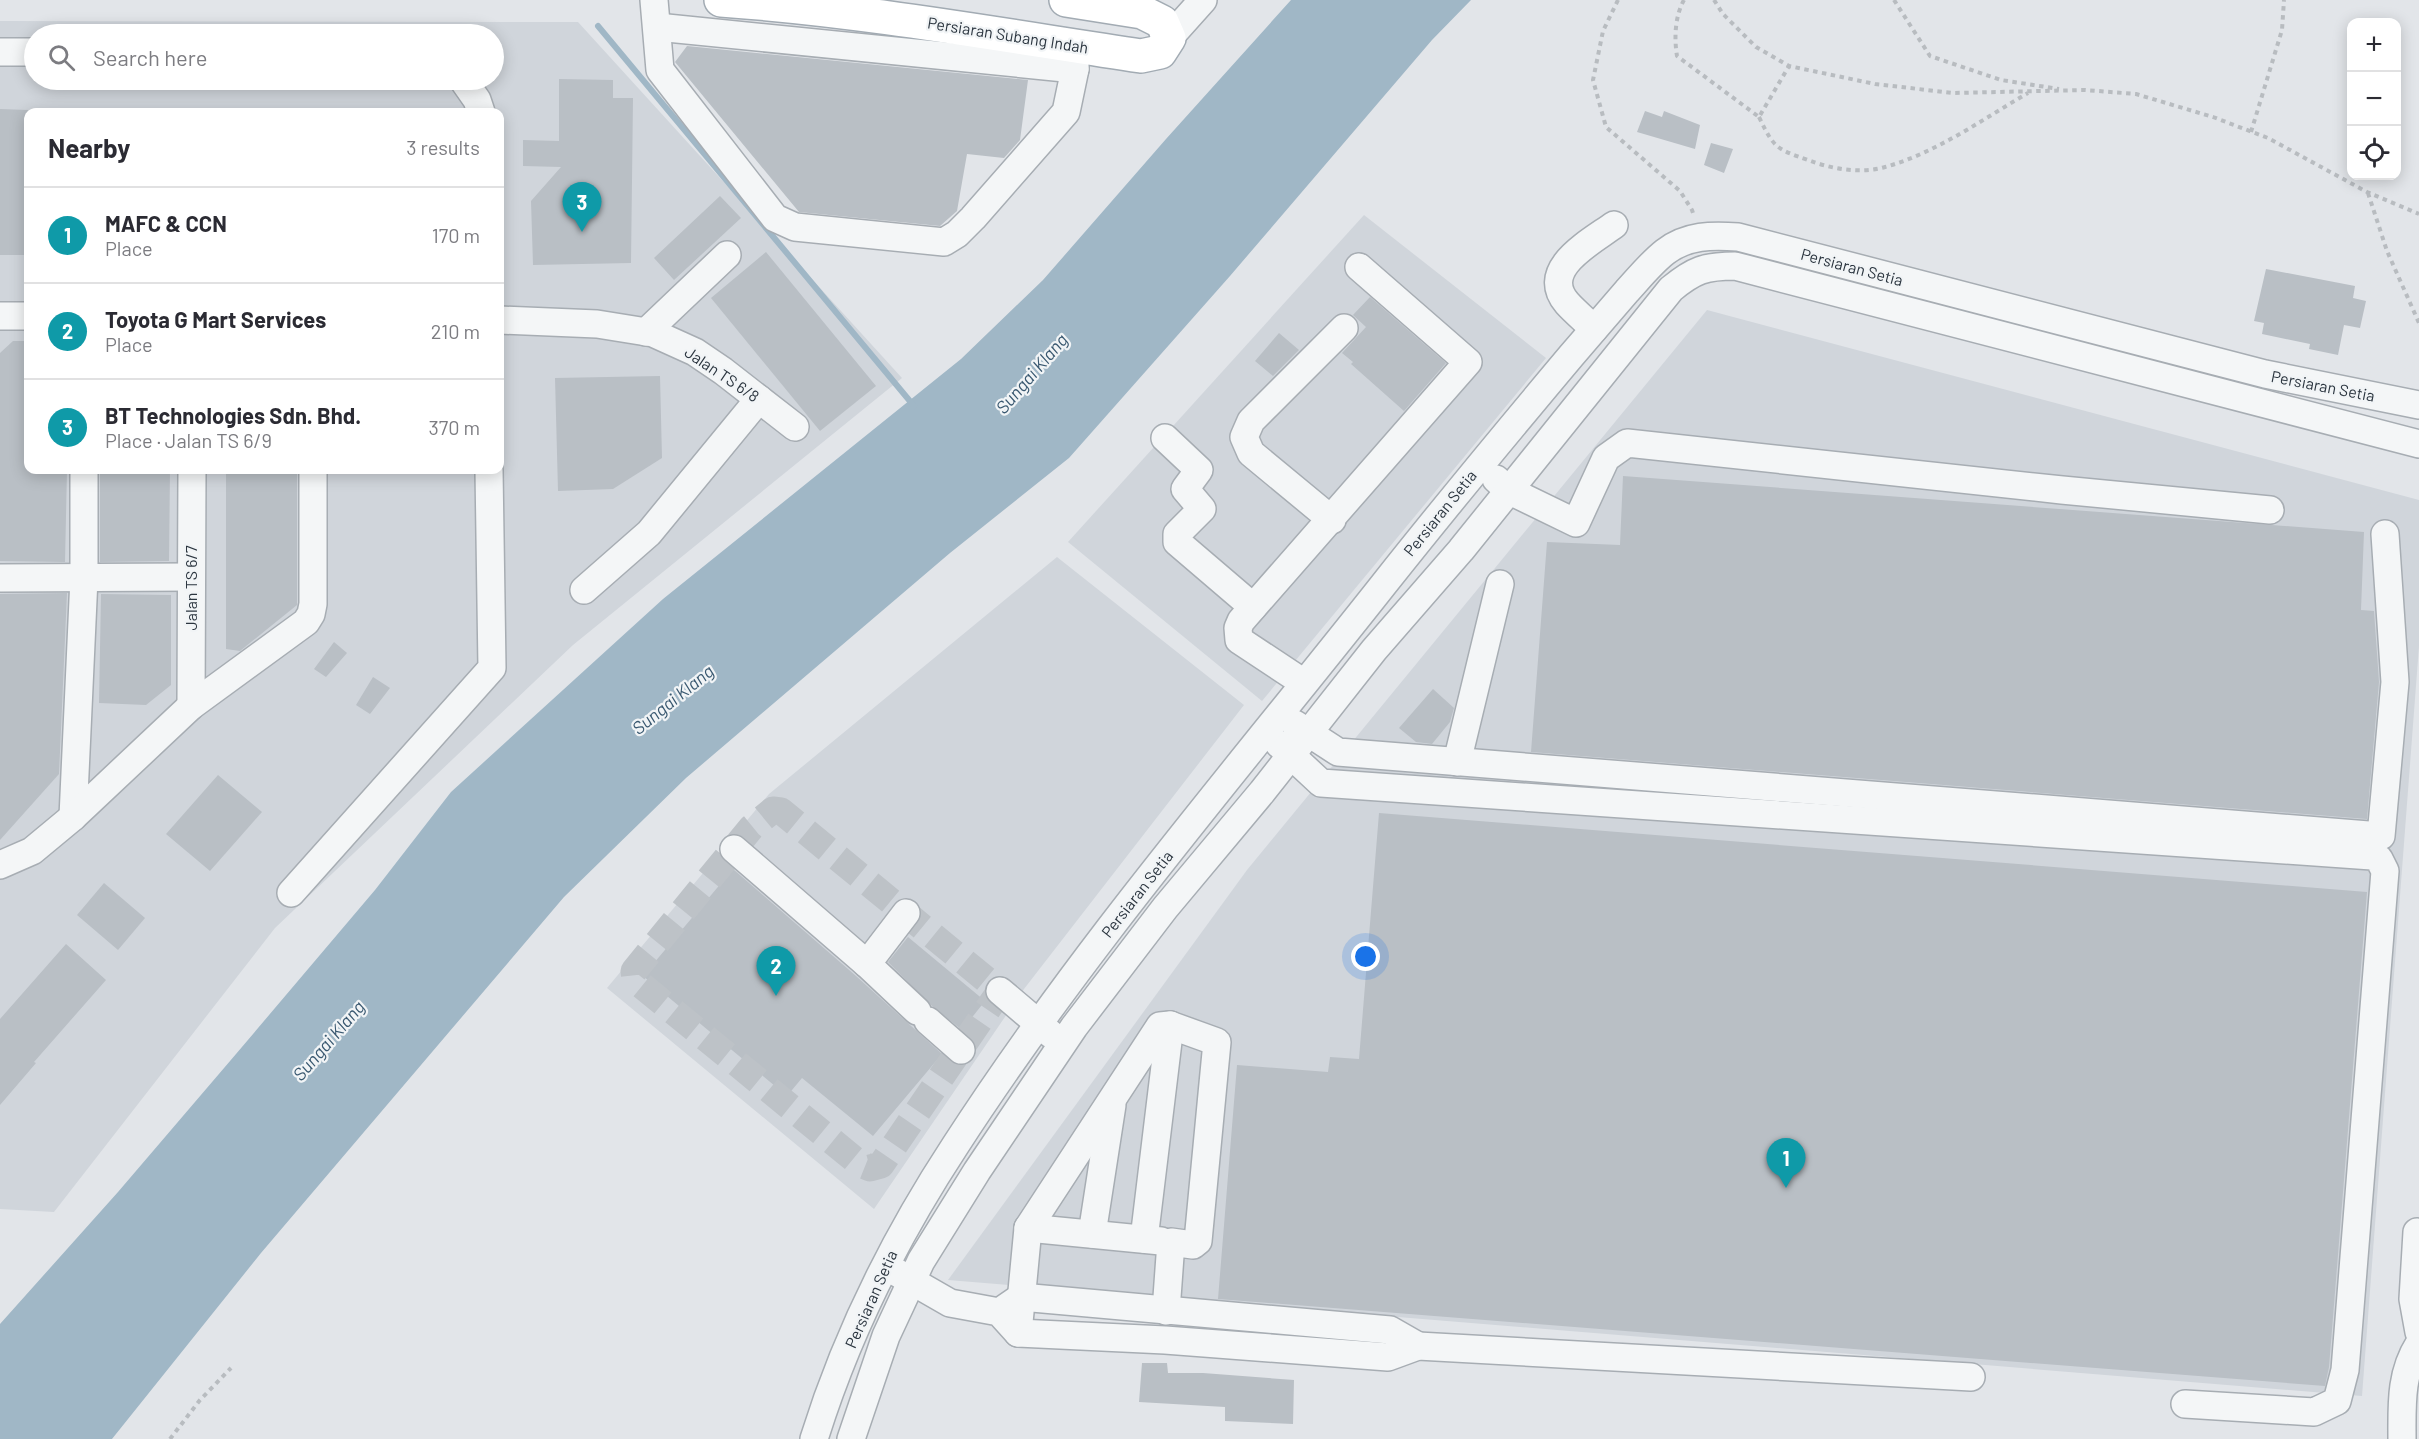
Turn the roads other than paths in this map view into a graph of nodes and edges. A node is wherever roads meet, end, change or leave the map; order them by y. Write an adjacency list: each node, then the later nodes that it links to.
1 (654, 0): 5 (street)
2 (721, 0): 9 (main road, Persiaran Subang Indah)
3 (1066, 0): 6 (main road)
4 (1203, 0): 6 (street)
5 (657, 27): 9 (street); 9 (street)
6 (1169, 38): 9 (main road, Persiaran Subang Indah)
7 (24, 51): 8 (street)
8 (0, 52)
9 (1075, 57)
10 (470, 90): 11 (street)
11 (480, 108)
12 (1614, 225): 21 (street)
13 (1699, 237): 16 (street); 21 (street, Persiaran Setia); 24 (street, Persiaran Setia)
14 (727, 255): 22 (street)
15 (1359, 267): 35 (street)
16 (1703, 269): 27 (street, Persiaran Setia); 33 (street, Persiaran Setia)
17 (0, 316): 18 (street)
18 (24, 316)
19 (504, 320): 22 (street, Jalan TS 6/8)
20 (1344, 328): 35 (street)
21 (1594, 329): 28 (street, Persiaran Setia)
22 (646, 332): 23 (street, Jalan TS 6/8)
23 (759, 399): 25 (street, Jalan TS 6/8); 41 (street)
24 (2419, 405)
25 (795, 427)
26 (1165, 438): 42 (street)
27 (2419, 444)
28 (1479, 465): 33 (street); 43 (street, Persiaran Setia)
29 (84, 474): 39 (street)
30 (192, 474): 37 (street, Jalan TS 6/7)
31 (313, 474): 44 (street)
32 (489, 474): 51 (street)
33 (1508, 490): 34 (street); 46 (street, Persiaran Setia)
34 (2270, 510)
35 (1332, 519): 42 (street)
36 (2385, 534): 47 (street)
37 (191, 577): 39 (street); 44 (street, Jalan TS 6/7)
38 (0, 578): 39 (street)
39 (84, 578): 48 (street)
40 (1500, 584): 47 (street)
41 (584, 590)
42 (1253, 608): 43 (street)
43 (1304, 683): 45 (street, Persiaran Setia)
44 (191, 706): 48 (street)
45 (1272, 722): 46 (street); 55 (street, Persiaran Setia)
46 (1300, 744): 47 (street); 57 (street, Persiaran Setia); 73 (street)
47 (1457, 762)
48 (73, 817): 50 (street)
49 (734, 849): 53 (street)
50 (0, 865)
51 (291, 893)
52 (906, 913): 53 (street)
53 (867, 964): 58 (street)
54 (1000, 992): 55 (street)
55 (1039, 1024): 57 (street); 65 (street, Persiaran Setia)
56 (1170, 1025): 59 (street); 63 (street); 64 (street)
57 (1063, 1043): 66 (street, Persiaran Setia)
58 (961, 1050)
59 (1113, 1097): 60 (street); 62 (street)
60 (1028, 1228): 62 (street); 67 (street)
61 (2417, 1232): 69 (street)
62 (1092, 1234): 63 (street)
63 (1144, 1239): 64 (street)
64 (1171, 1242): 68 (street)
65 (885, 1265): 66 (street); 74 (street, Persiaran Setia)
66 (911, 1281): 67 (street); 75 (street, Persiaran Setia)
67 (1010, 1304): 68 (street); 71 (street)
68 (1166, 1311): 71 (street)
69 (2419, 1332)
70 (2419, 1344): 76 (street)
71 (1418, 1346): 72 (street)
72 (1971, 1377)
73 (2185, 1404)
74 (814, 1439)
75 (851, 1439)
76 (2402, 1439)

